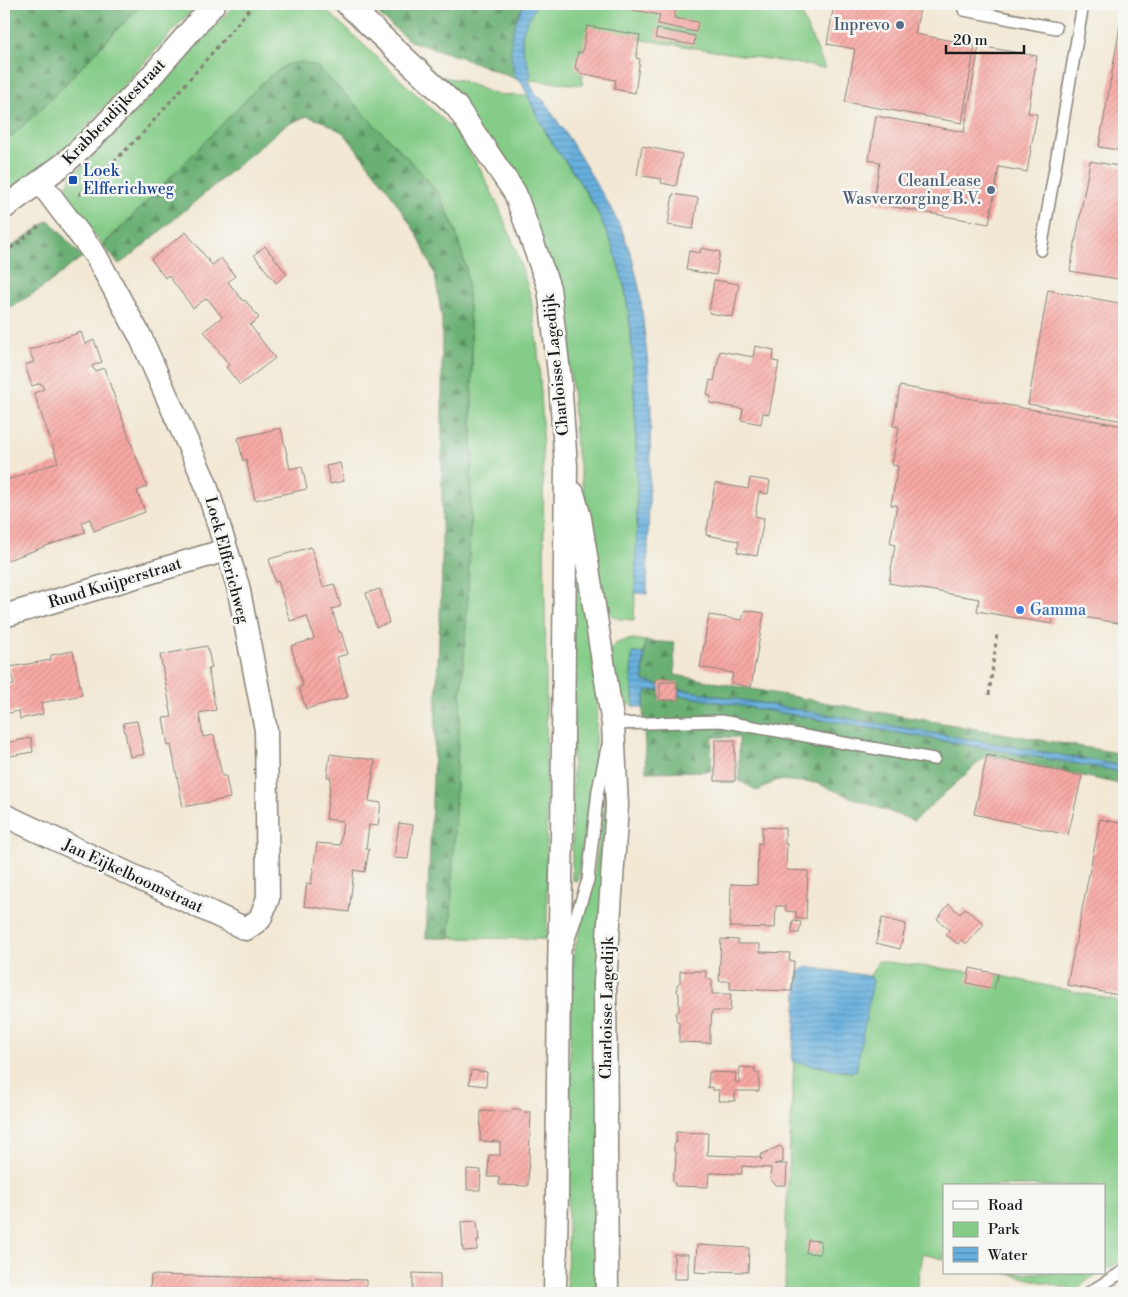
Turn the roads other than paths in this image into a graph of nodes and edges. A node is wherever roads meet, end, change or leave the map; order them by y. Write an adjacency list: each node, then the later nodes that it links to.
1 (214, 4): 6 (street, Krabbendijkestraat)
2 (965, 4): 5 (lane)
3 (1083, 4): 8 (lane)
4 (361, 8): 9 (street, Charloisse Lagedijk)
5 (1056, 28)
6 (40, 182): 7 (street, Krabbendijkestraat); 10 (street, Loek Elfferichweg)
7 (4, 208)
8 (1041, 250)
9 (566, 466): 12 (street, Charloisse Lagedijk); 16 (street, Charloisse Lagedijk)
10 (226, 550): 11 (street, Ruud Kuijperstraat); 15 (street, Loek Elfferichweg)
11 (4, 616)
12 (613, 724): 13 (lane); 16 (lane, Charloisse Lagedijk); 19 (street, Charloisse Lagedijk)
13 (934, 759)
14 (4, 815): 15 (street, Jan Eijkelboomstraat)
15 (260, 919)
16 (559, 971): 18 (street, Charloisse Lagedijk)
17 (1124, 1272): 20 (lane)
18 (555, 1293)
19 (607, 1293)
20 (1090, 1293)

